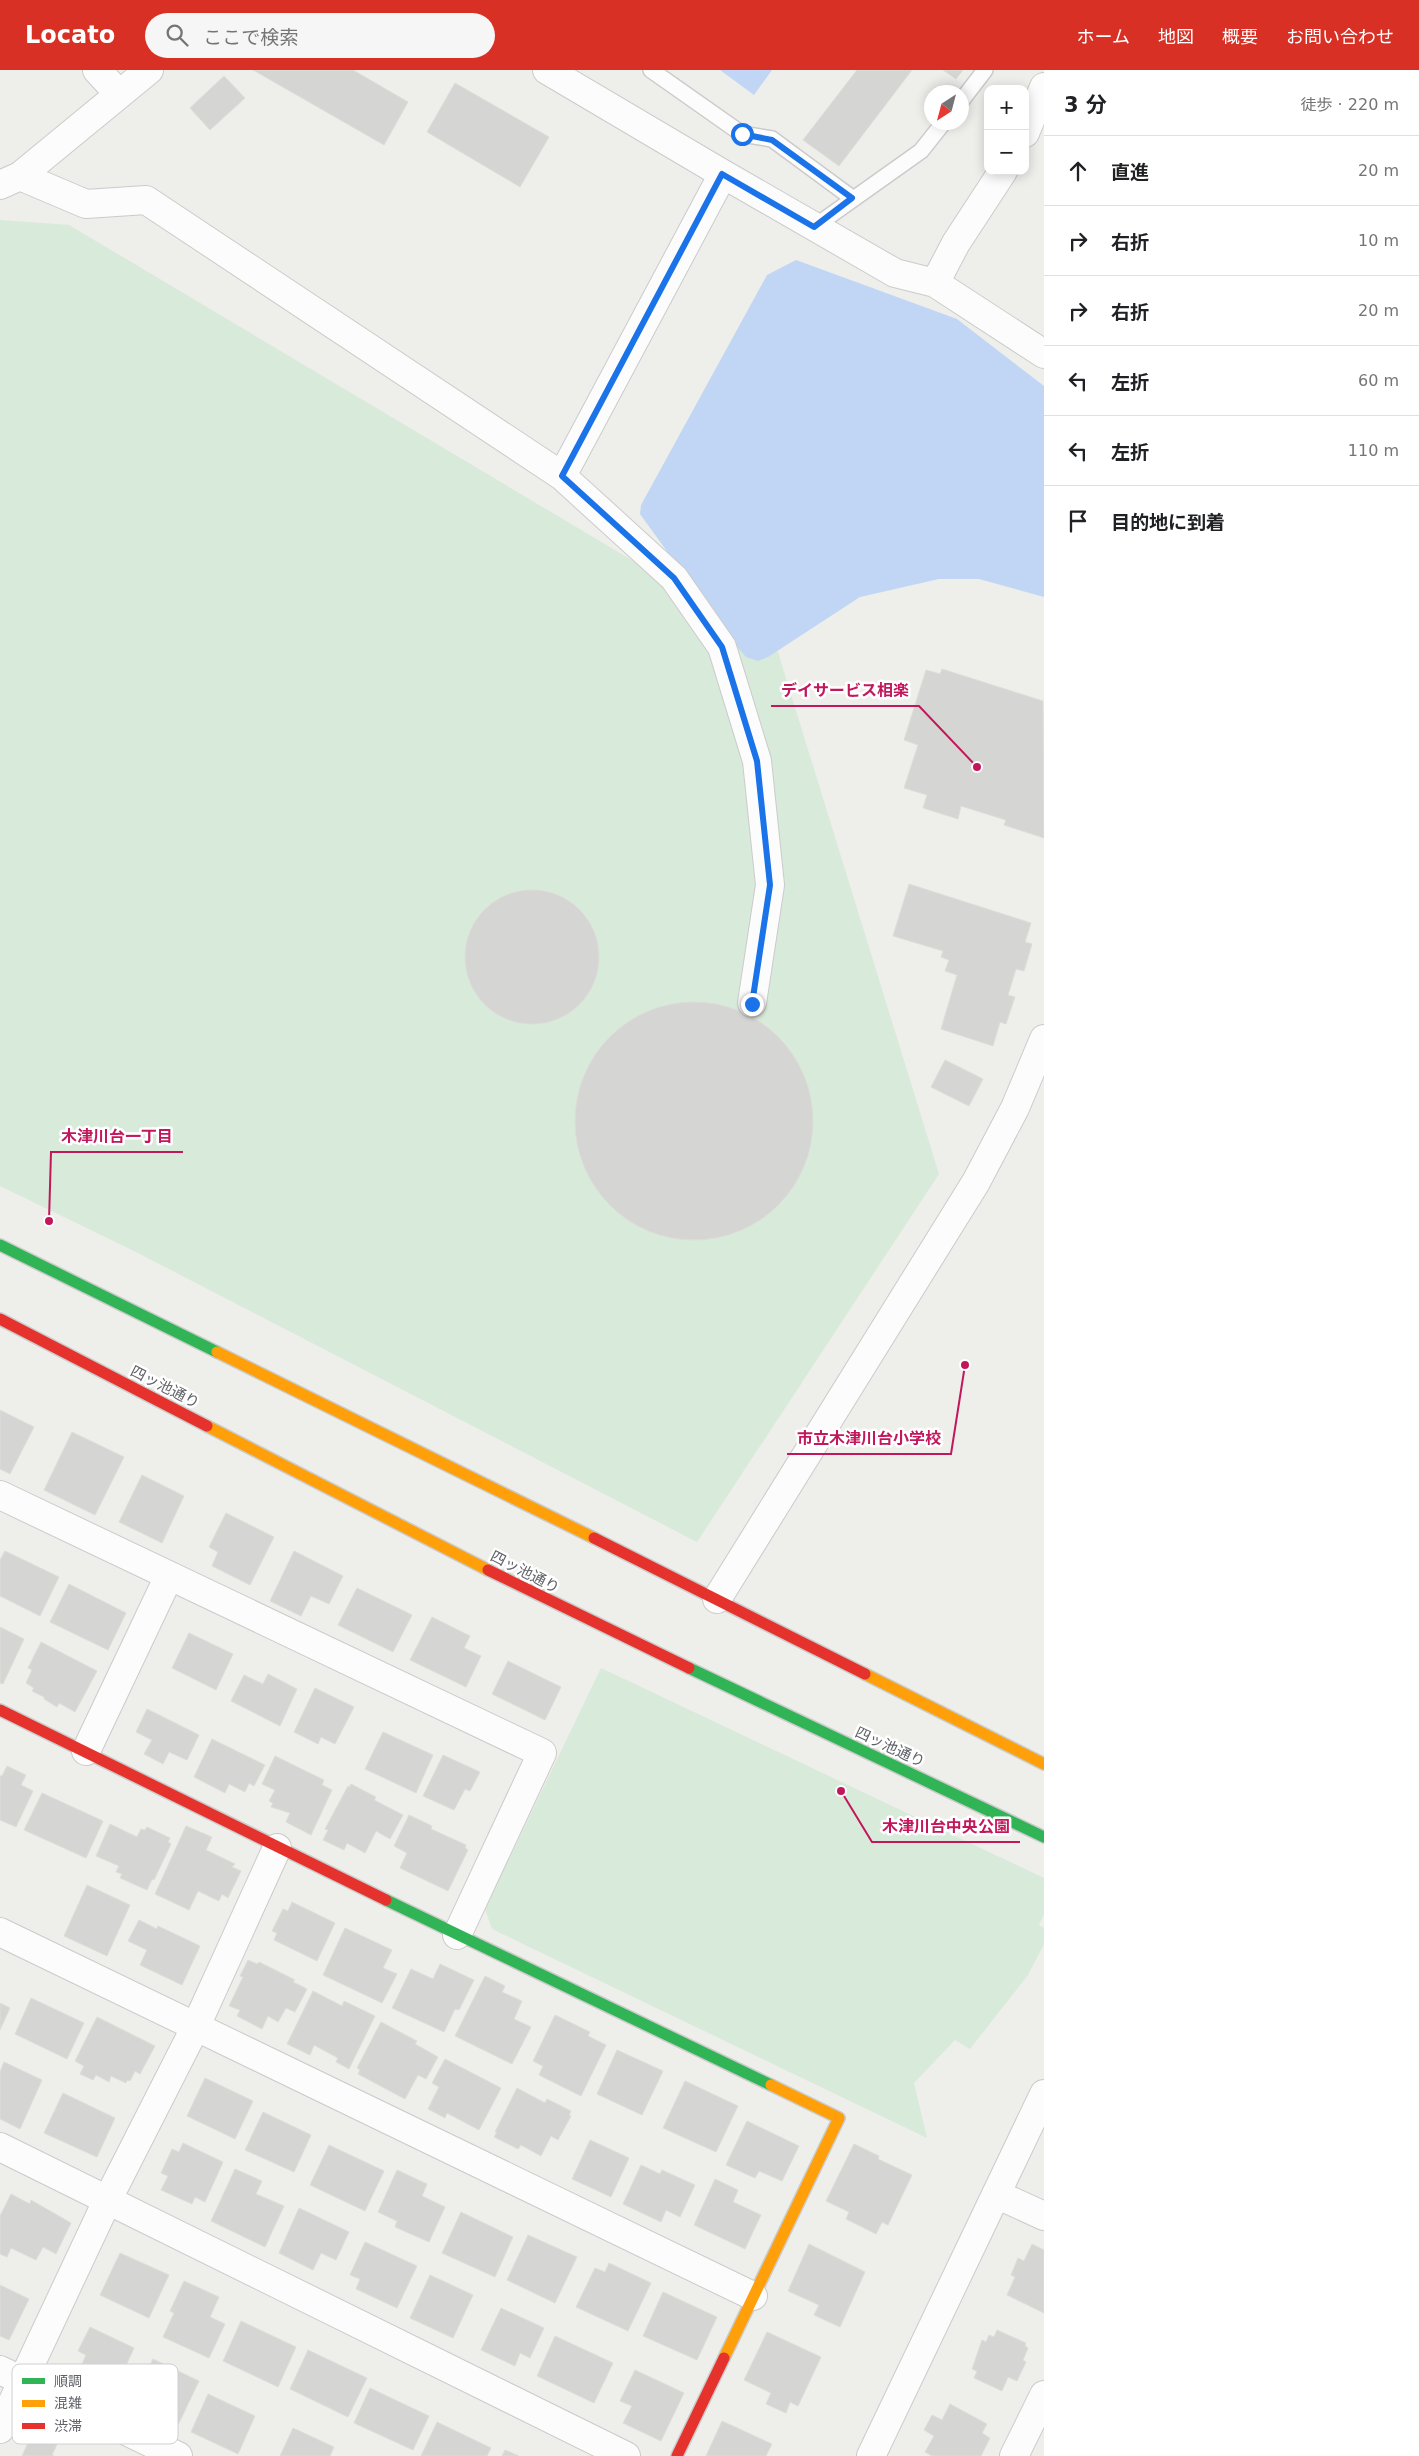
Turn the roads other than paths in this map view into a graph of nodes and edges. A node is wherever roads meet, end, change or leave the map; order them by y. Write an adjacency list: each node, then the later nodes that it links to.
1 (96, 70): 8 (street)
2 (149, 70): 8 (street)
3 (547, 70): 11 (street)
4 (651, 70): 14 (lane)
5 (985, 70): 7 (lane)
6 (1044, 87): 10 (street)
7 (969, 91)
8 (118, 94): 13 (street)
9 (938, 130): 14 (lane)
10 (1026, 130)
11 (722, 174): 15 (street); 18 (street)
12 (1000, 175): 16 (street)
13 (10, 180): 18 (street)
14 (852, 198): 15 (lane)
15 (814, 227): 16 (street)
16 (935, 283): 17 (street)
17 (1044, 354)
18 (562, 476): 19 (street)
19 (752, 1004)
20 (1044, 1039): 25 (street)
21 (0, 1245): 25 (main road)
22 (0, 1319): 29 (main road, 四ッ池通り)
23 (0, 1495): 24 (street)
24 (169, 1576): 27 (street); 32 (street)
25 (717, 1599): 28 (main road)
26 (0, 1710): 27 (main road)
27 (86, 1751): 30 (main road)
28 (1044, 1764)
29 (1044, 1837)
30 (277, 1848): 32 (main road); 33 (street)
31 (0, 1932): 33 (street)
32 (457, 1935): 39 (main road)
33 (196, 2026): 37 (street); 39 (street)
34 (1044, 2094): 36 (street)
35 (0, 2147): 37 (street)
36 (996, 2194): 38 (street); 49 (street)
37 (108, 2199): 40 (street); 47 (street)
38 (1044, 2216)
39 (753, 2296): 48 (main road)
40 (18, 2364)
41 (11, 2376): 44 (street)
42 (1044, 2395): 43 (street)
43 (1037, 2426): 50 (street)
44 (0, 2429)
45 (153, 2444): 46 (street)
46 (178, 2456)
47 (626, 2456)
48 (677, 2456)
49 (871, 2456)
50 (1014, 2456)

